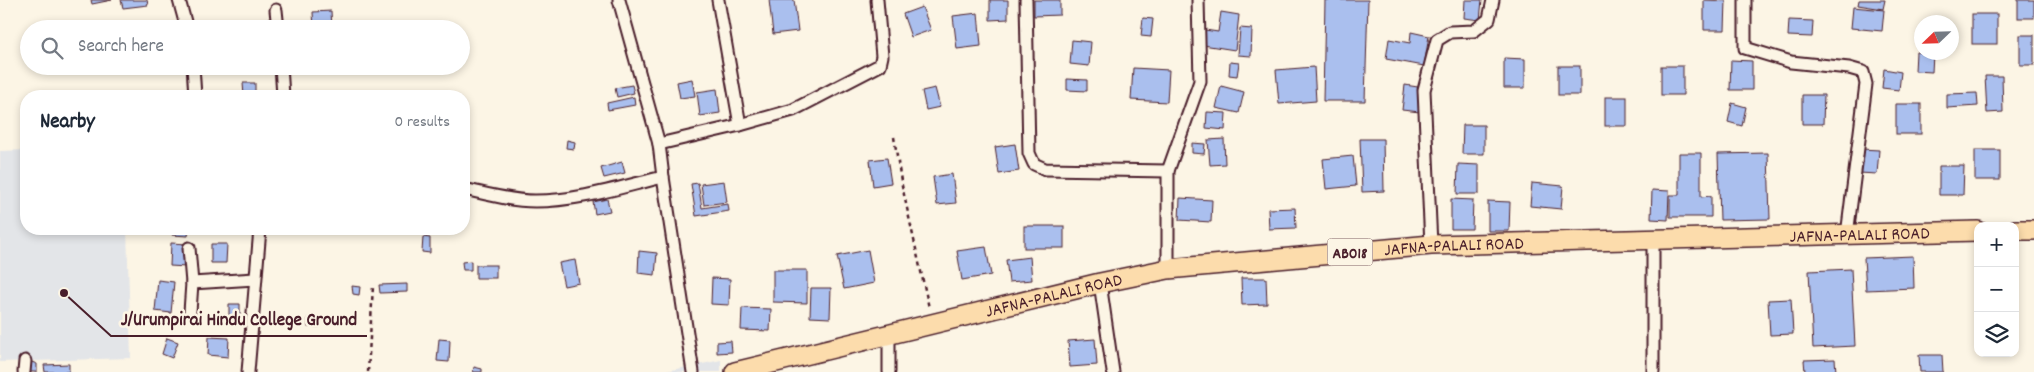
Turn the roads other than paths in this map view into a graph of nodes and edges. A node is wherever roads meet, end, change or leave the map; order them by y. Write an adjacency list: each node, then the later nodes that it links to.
1 (179, 0): 10 (street)
2 (618, 0): 17 (street)
3 (718, 0): 16 (street)
4 (878, 0): 16 (street)
5 (1026, 0): 18 (street)
6 (1198, 0): 18 (street)
7 (1492, 0): 27 (street)
8 (1745, 0): 24 (street)
9 (276, 10): 11 (street)
10 (185, 20)
11 (277, 20)
12 (194, 75): 14 (street)
13 (282, 75): 15 (street)
14 (195, 90)
15 (283, 90)
16 (740, 125): 17 (street)
17 (659, 144): 19 (street)
18 (1168, 171): 29 (street)
19 (663, 177): 20 (street); 36 (street)
20 (470, 190)
21 (2019, 230): 22 (main road)
22 (2034, 230)
23 (1974, 231): 24 (main road, JAFNA-PALALI ROAD / AB018)
24 (1847, 234): 26 (main road, JAFNA-PALALI ROAD / AB018)
25 (259, 235): 30 (street)
26 (1653, 240): 27 (main road, JAFNA-PALALI ROAD / AB018); 40 (street)
27 (1431, 245): 29 (main road, JAFNA-PALALI ROAD / AB018)
28 (189, 248): 31 (street)
29 (1168, 269): 32 (main road, JAFNA-PALALI ROAD / AB018)
30 (255, 279): 31 (street); 35 (street)
31 (192, 283): 33 (street)
32 (1100, 283): 34 (main road, JAFNA-PALALI ROAD / AB018); 39 (street)
33 (190, 312)
34 (889, 334): 37 (main road, JAFNA-PALALI ROAD / AB018); 38 (street)
35 (248, 372)
36 (693, 372)
37 (734, 372)
38 (890, 372)
39 (1114, 372)
40 (1653, 372)

